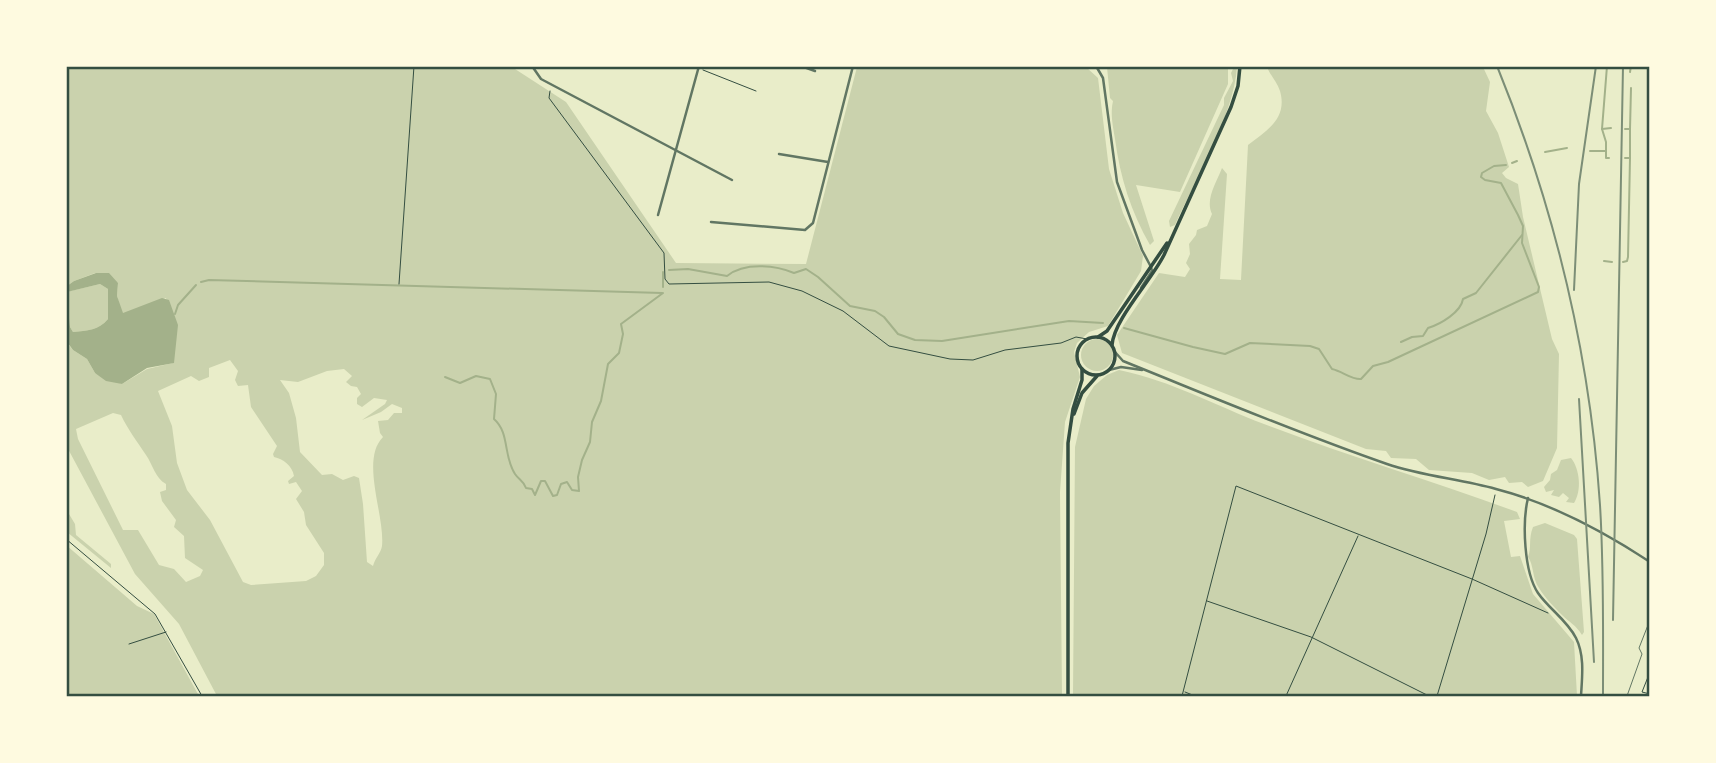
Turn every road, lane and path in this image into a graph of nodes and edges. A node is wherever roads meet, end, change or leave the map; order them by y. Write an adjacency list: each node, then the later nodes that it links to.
1 (414, 66): 19 (path)
2 (532, 66): 9 (street)
3 (800, 66): 8 (street)
4 (853, 66): 13 (street)
5 (1240, 66): 17 (main road)
6 (699, 67): 10 (path); 11 (street)
7 (1097, 67): 18 (street)
8 (815, 71)
9 (551, 85): 11 (street); 22 (path)
10 (756, 90)
11 (675, 151): 14 (street); 15 (street)
12 (779, 154): 13 (street)
13 (829, 162): 16 (street)
14 (732, 180)
15 (658, 215)
16 (711, 222)
17 (1172, 236): 18 (main road); 20 (main road)
18 (1151, 267): 20 (street); 21 (main road)
19 (399, 284)
20 (1137, 298): 23 (main road)
21 (1098, 337): 22 (main road); 23 (main road)
22 (1087, 339): 25 (main road)
23 (1112, 345): 24 (main road)
24 (1115, 352): 26 (main road); 27 (street)
25 (1082, 369): 28 (main road); 29 (main road)
26 (1108, 370): 27 (street); 28 (main road)
27 (1148, 371): 30 (street)
28 (1097, 375): 29 (main road)
29 (1070, 426): 46 (main road)
30 (1496, 489): 31 (street); 35 (path)
31 (1528, 498): 34 (street); 52 (street)
32 (1359, 535): 35 (path); 36 (path); 40 (path)
33 (66, 539): 39 (path)
34 (1650, 562)
35 (1472, 579): 37 (path); 51 (path)
36 (1206, 600): 40 (path); 43 (path)
37 (1551, 614)
38 (1650, 620): 53 (lane)
39 (166, 632): 41 (path); 45 (path)
40 (1311, 637): 49 (path); 50 (path)
41 (129, 644)
42 (1650, 671): 44 (path)
43 (1183, 691): 47 (path); 48 (path)
44 (1650, 694)
45 (202, 696)
46 (1068, 696)
47 (1182, 696)
48 (1195, 696)
49 (1286, 696)
50 (1429, 696)
51 (1437, 696)
52 (1581, 696)
53 (1627, 696)

